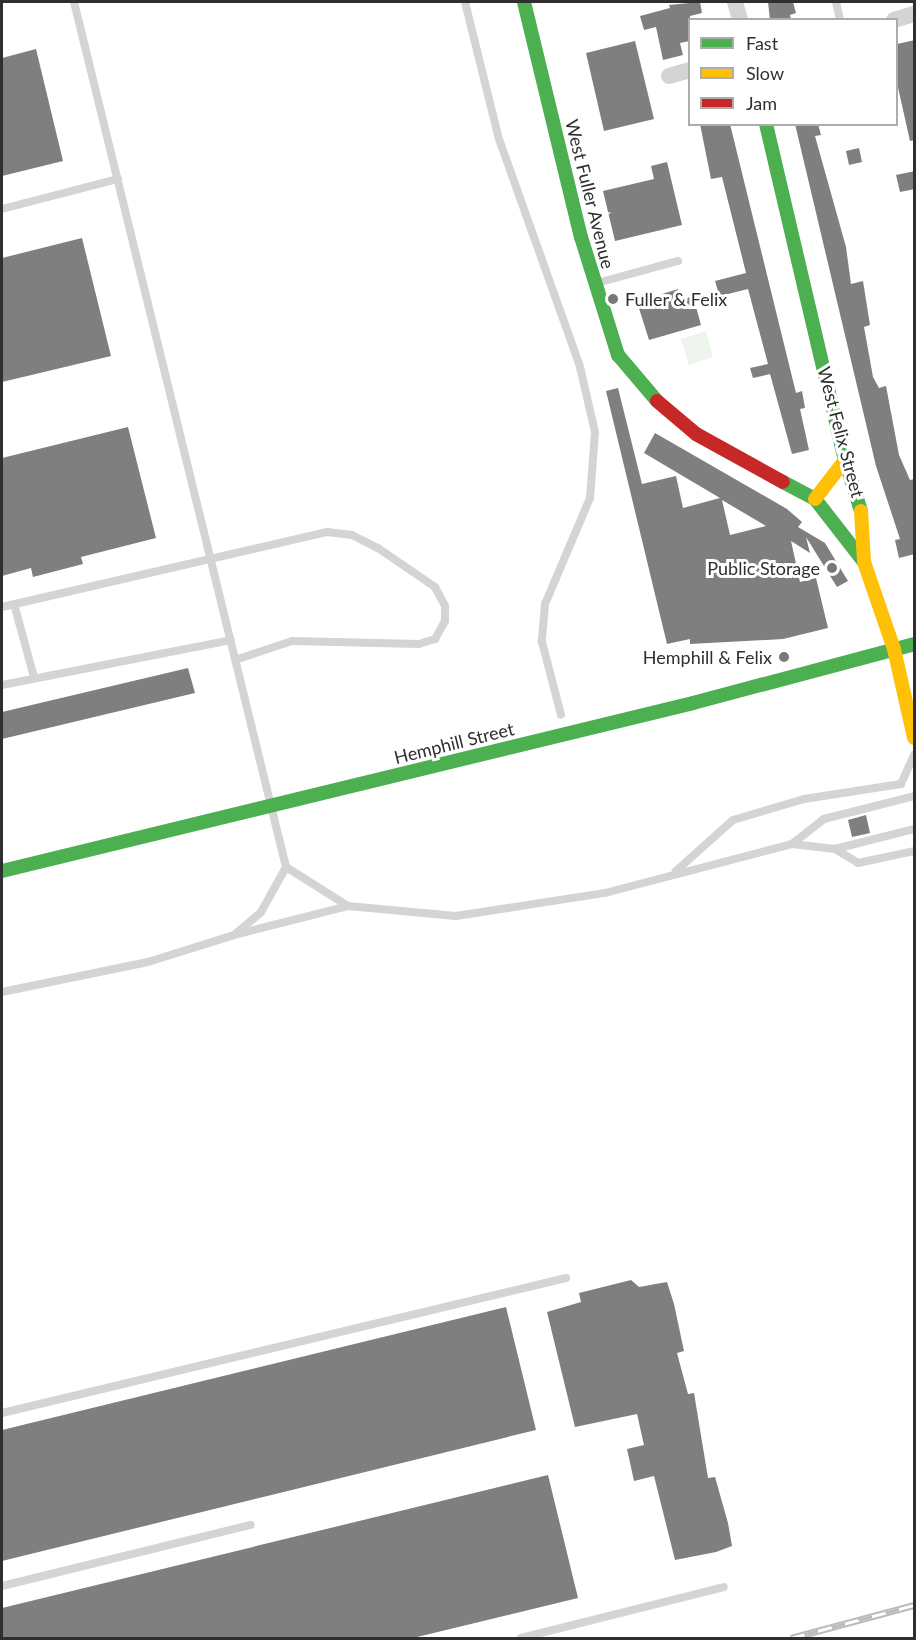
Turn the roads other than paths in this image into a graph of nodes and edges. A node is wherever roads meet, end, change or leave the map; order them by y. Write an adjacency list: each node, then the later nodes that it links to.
1 (74, 2): 13 (lane)
2 (465, 2): 29 (lane)
3 (524, 2): 16 (street, West Fuller Avenue)
4 (735, 2): 7 (street)
5 (836, 2): 8 (lane)
6 (915, 14): 9 (street)
7 (739, 18)
8 (840, 18)
9 (898, 19)
10 (688, 70): 11 (street)
11 (669, 75)
12 (766, 126): 17 (street, West Felix Street)
13 (118, 179): 14 (lane); 19 (lane)
14 (2, 209)
15 (678, 261): 16 (lane)
16 (594, 284): 18 (street, West Fuller Avenue)
17 (845, 460): 18 (street); 20 (street, West Felix Street)
18 (815, 500): 20 (street, West Fuller Avenue)
19 (210, 556): 21 (lane); 23 (lane); 26 (lane)
20 (864, 562): 25 (street, West Felix Street)
21 (14, 604): 22 (lane); 27 (lane)
22 (2, 607)
23 (231, 640): 26 (lane); 27 (lane)
24 (915, 644): 25 (street, Hemphill Street)
25 (894, 650): 30 (street, West Felix Street); 38 (street, Hemphill Street, bridge)
26 (236, 660): 37 (lane)
27 (34, 677): 28 (lane)
28 (2, 685)
29 (561, 715)
30 (915, 738)
31 (915, 755): 39 (lane)
32 (915, 796): 34 (lane)
33 (915, 829): 35 (lane)
34 (792, 844): 35 (lane); 39 (lane)
35 (835, 849): 36 (lane)
36 (915, 851)
37 (286, 867): 40 (lane); 41 (lane)
38 (2, 871)
39 (675, 872): 40 (lane)
40 (348, 906): 41 (lane)
41 (234, 935): 42 (lane)
42 (2, 992)
43 (566, 1278): 44 (lane)
44 (2, 1413)
45 (251, 1525): 46 (lane)
46 (2, 1586)
47 (724, 1587): 48 (lane)
48 (521, 1638)

